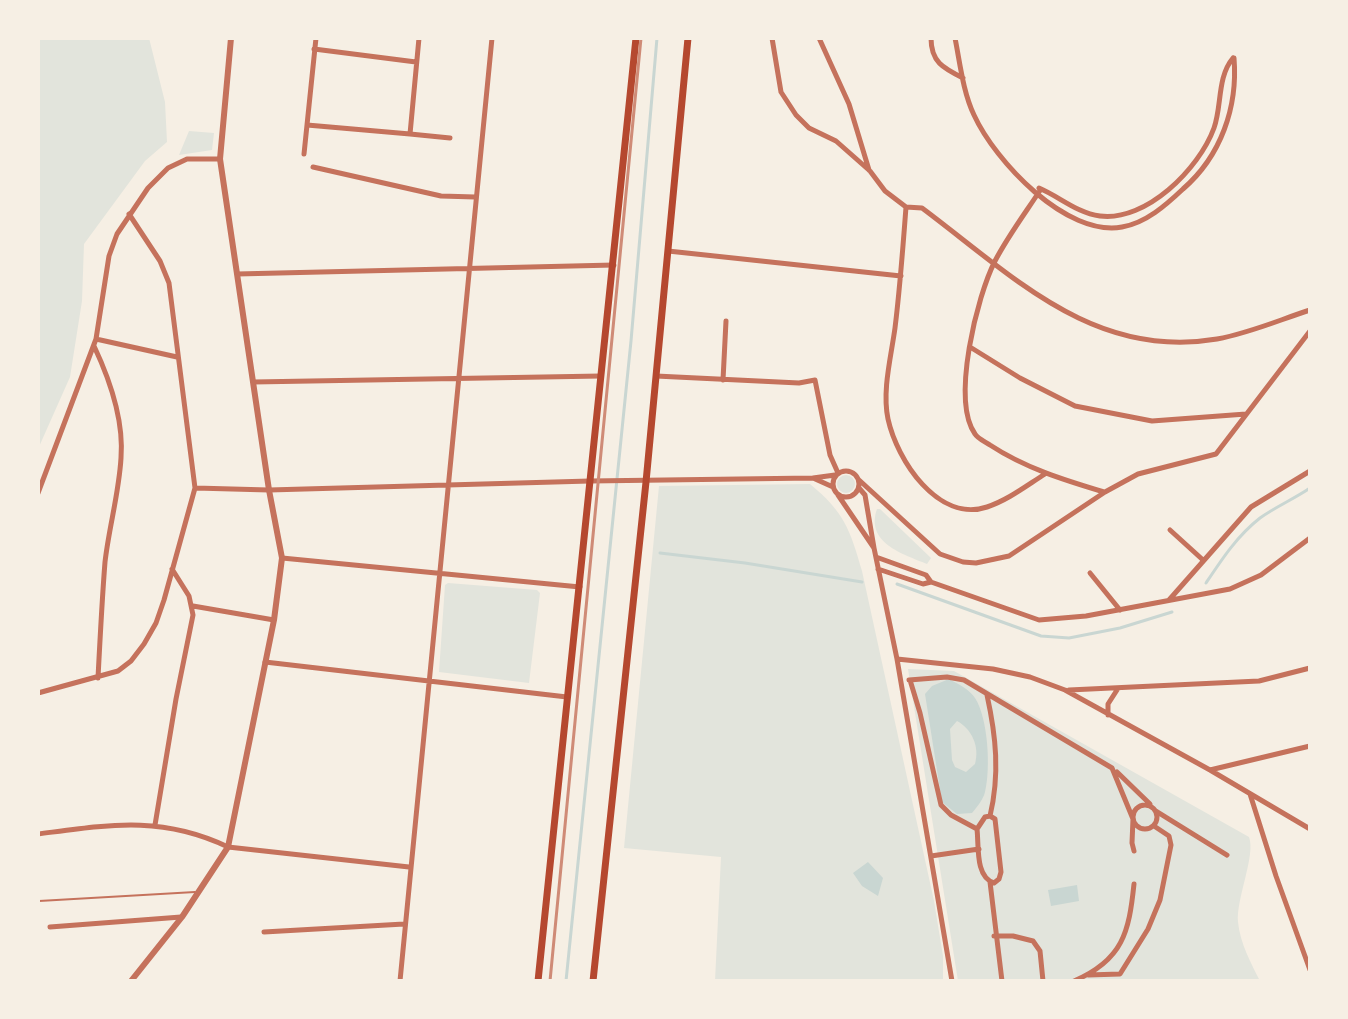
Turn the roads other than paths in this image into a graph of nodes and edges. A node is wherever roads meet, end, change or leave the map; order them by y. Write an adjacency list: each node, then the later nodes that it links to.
1 (231, 38): 18 (street)
2 (316, 38): 11 (street)
3 (419, 38): 12 (street)
4 (492, 38): 22 (street)
5 (636, 38): 27 (main road)
6 (688, 38): 25 (main road)
7 (772, 38): 20 (street)
8 (819, 38): 20 (street)
9 (931, 38): 13 (street)
10 (955, 38): 13 (street)
11 (314, 49): 12 (street); 14 (street)
12 (416, 62): 15 (street)
13 (963, 79): 21 (street)
14 (307, 125): 15 (street); 17 (street)
15 (410, 134): 16 (street)
16 (450, 138)
17 (304, 154)
18 (220, 159): 24 (street); 29 (street)
19 (313, 167): 22 (street)
20 (870, 171): 23 (street)
21 (1039, 192): 21 (street); 26 (street)
22 (475, 197): 28 (street)
23 (906, 207): 26 (street); 30 (street)
24 (129, 214): 34 (street); 37 (street)
25 (667, 251): 30 (street); 39 (main road)
26 (994, 262): 31 (street); 36 (street)
27 (614, 265): 28 (street); 38 (main road)
28 (468, 267): 29 (street); 40 (street)
29 (236, 274): 42 (street)
30 (901, 276): 46 (street)
31 (1310, 310)
32 (726, 321): 41 (street)
33 (1310, 331): 43 (street)
34 (96, 339): 35 (street); 37 (street)
35 (94, 346): 57 (street); 78 (street)
36 (970, 347): 43 (street); 46 (street)
37 (178, 357): 53 (street)
38 (601, 376): 40 (street); 49 (main road)
39 (656, 376): 41 (street); 50 (main road)
40 (457, 378): 42 (street); 51 (street)
41 (723, 380): 45 (street)
42 (253, 382): 55 (street)
43 (1247, 414): 56 (street)
44 (1310, 471): 64 (street)
45 (837, 474): 47 (street); 48 (street); 52 (street)
46 (1045, 474): 56 (street)
47 (813, 478): 50 (street); 52 (street)
48 (859, 480): 54 (street); 56 (street)
49 (590, 481): 50 (street); 51 (street); 70 (main road)
50 (646, 482): 120 (main road)
51 (447, 485): 55 (street); 67 (street)
52 (833, 487): 58 (street)
53 (195, 488): 55 (street); 65 (street)
54 (859, 488): 58 (street); 61 (street)
55 (269, 490): 63 (street)
56 (1105, 492)
57 (38, 493)
58 (838, 495): 61 (street)
59 (1170, 530): 64 (street)
60 (1310, 538): 71 (street)
61 (874, 548): 62 (street)
62 (876, 557): 66 (street); 69 (street)
63 (282, 558): 67 (street); 74 (street)
64 (1203, 560): 71 (street)
65 (172, 569): 72 (street); 78 (street)
66 (877, 569): 69 (street); 75 (street)
67 (439, 573): 70 (street); 80 (street)
68 (1090, 573): 73 (street)
69 (931, 582): 73 (street)
70 (580, 587): 86 (main road)
71 (1168, 601): 73 (street)
72 (193, 606): 74 (street); 95 (street)
73 (1120, 610)
74 (274, 620): 76 (street)
75 (897, 659): 81 (street); 83 (street)
76 (264, 662): 80 (street); 100 (street)
77 (1310, 668): 82 (street)
78 (98, 678): 84 (street)
79 (910, 680): 81 (street); 85 (street); 97 (street)
80 (428, 682): 86 (street); 105 (street)
81 (901, 682): 104 (street)
82 (1117, 689): 83 (street); 87 (street)
83 (1065, 690): 87 (street)
84 (38, 693)
85 (987, 695): 89 (street); 93 (street)
86 (567, 697): 119 (main road)
87 (1108, 715): 90 (street)
88 (1310, 746): 90 (street)
89 (1112, 768): 92 (street); 94 (street)
90 (1210, 770): 91 (street)
91 (1250, 793): 98 (street); 115 (street)
92 (1154, 809): 94 (street); 96 (street); 103 (street)
93 (990, 816): 97 (street); 106 (street)
94 (1133, 819): 96 (street); 102 (street)
95 (155, 825): 99 (street); 100 (street)
96 (1154, 826): 116 (street)
97 (977, 829): 101 (street)
98 (1310, 829)
99 (38, 834)
100 (228, 847): 105 (street); 108 (street)
101 (979, 849): 104 (street); 106 (street)
102 (1134, 851)
103 (1227, 855)
104 (931, 856): 121 (street)
105 (409, 867): 111 (street)
106 (990, 882): 114 (street)
107 (1134, 884): 116 (street)
108 (196, 892): 109 (lane); 110 (street)
109 (39, 901)
110 (182, 917): 112 (street); 117 (street)
111 (404, 924): 113 (street); 118 (street)
112 (50, 927)
113 (264, 932)
114 (994, 936): 122 (street); 123 (street)
115 (1310, 970)
116 (1088, 975): 124 (street)
117 (131, 981)
118 (400, 981)
119 (538, 981)
120 (593, 981)
121 (952, 981)
122 (1002, 981)
123 (1043, 981)
124 (1074, 981)

